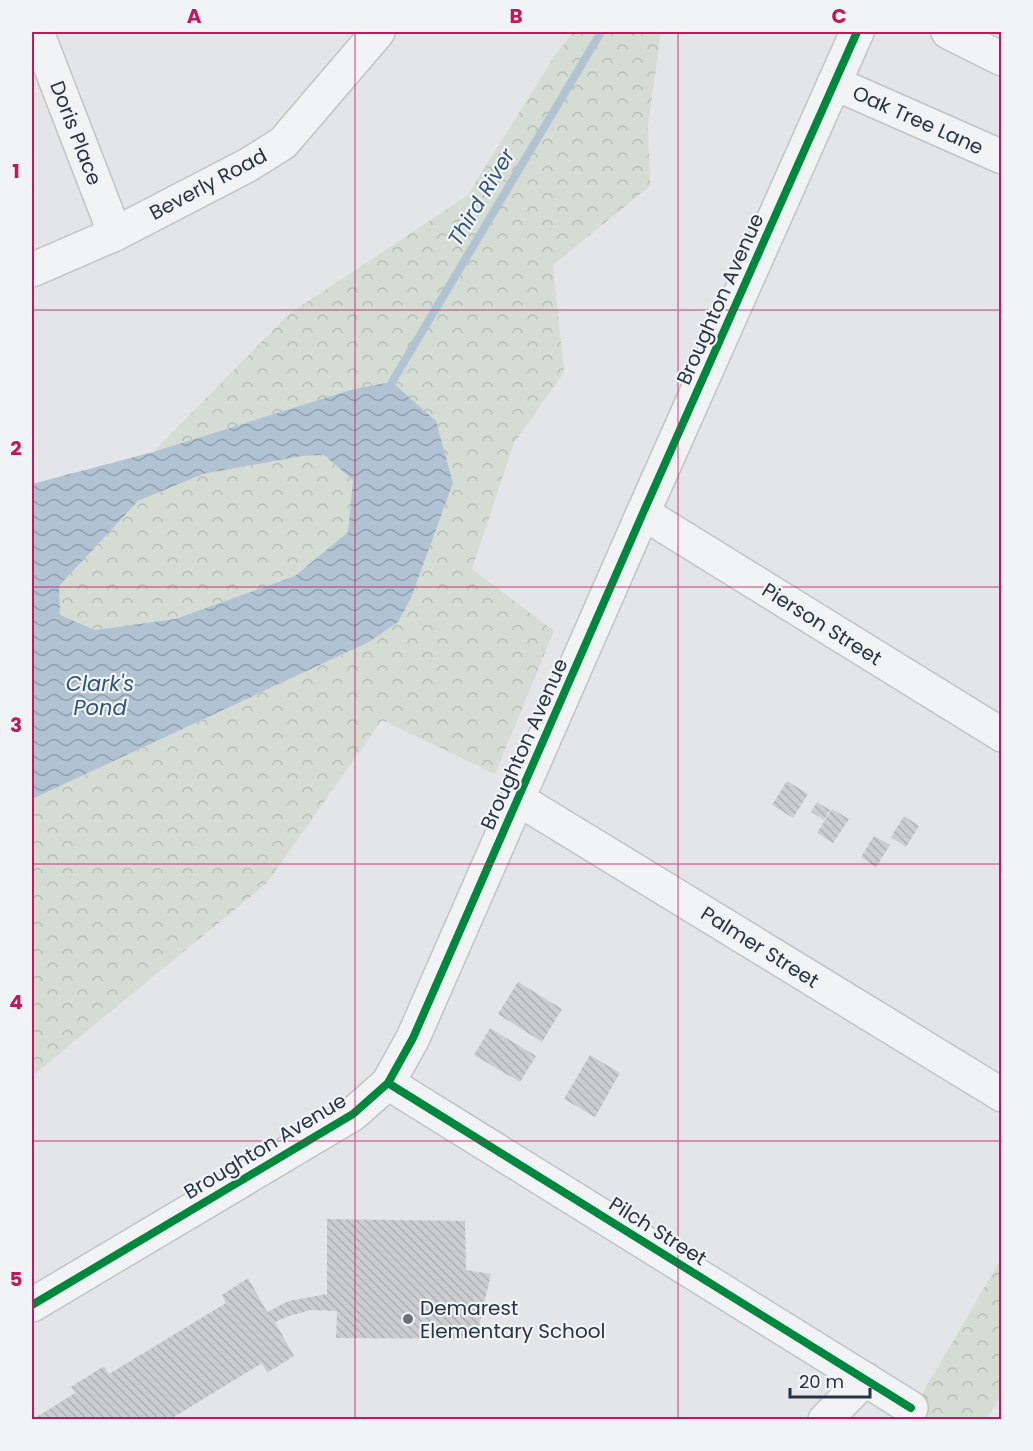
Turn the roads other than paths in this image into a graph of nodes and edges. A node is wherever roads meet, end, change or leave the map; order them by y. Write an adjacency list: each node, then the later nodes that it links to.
1 (37, 32): 8 (street, Doris Place)
2 (378, 32): 8 (street, Beverly Road)
3 (857, 32): 6 (street, Broughton Avenue)
4 (948, 32): 5 (street)
5 (1002, 59)
6 (834, 83): 7 (street, Oak Tree Lane); 10 (street, Broughton Avenue)
7 (1002, 157)
8 (115, 234): 9 (street, Beverly Road)
9 (32, 270)
10 (643, 513): 11 (street, Pierson Street); 12 (street, Broughton Avenue)
11 (1002, 735)
12 (518, 799): 13 (street, Broughton Avenue); 14 (street, Palmer Street)
13 (388, 1083): 15 (street, Broughton Avenue); 16 (street, Pilch Street)
14 (1002, 1095)
15 (32, 1305)
16 (865, 1379): 17 (street, Pilch Street); 18 (street)
17 (911, 1408)
18 (825, 1419)

